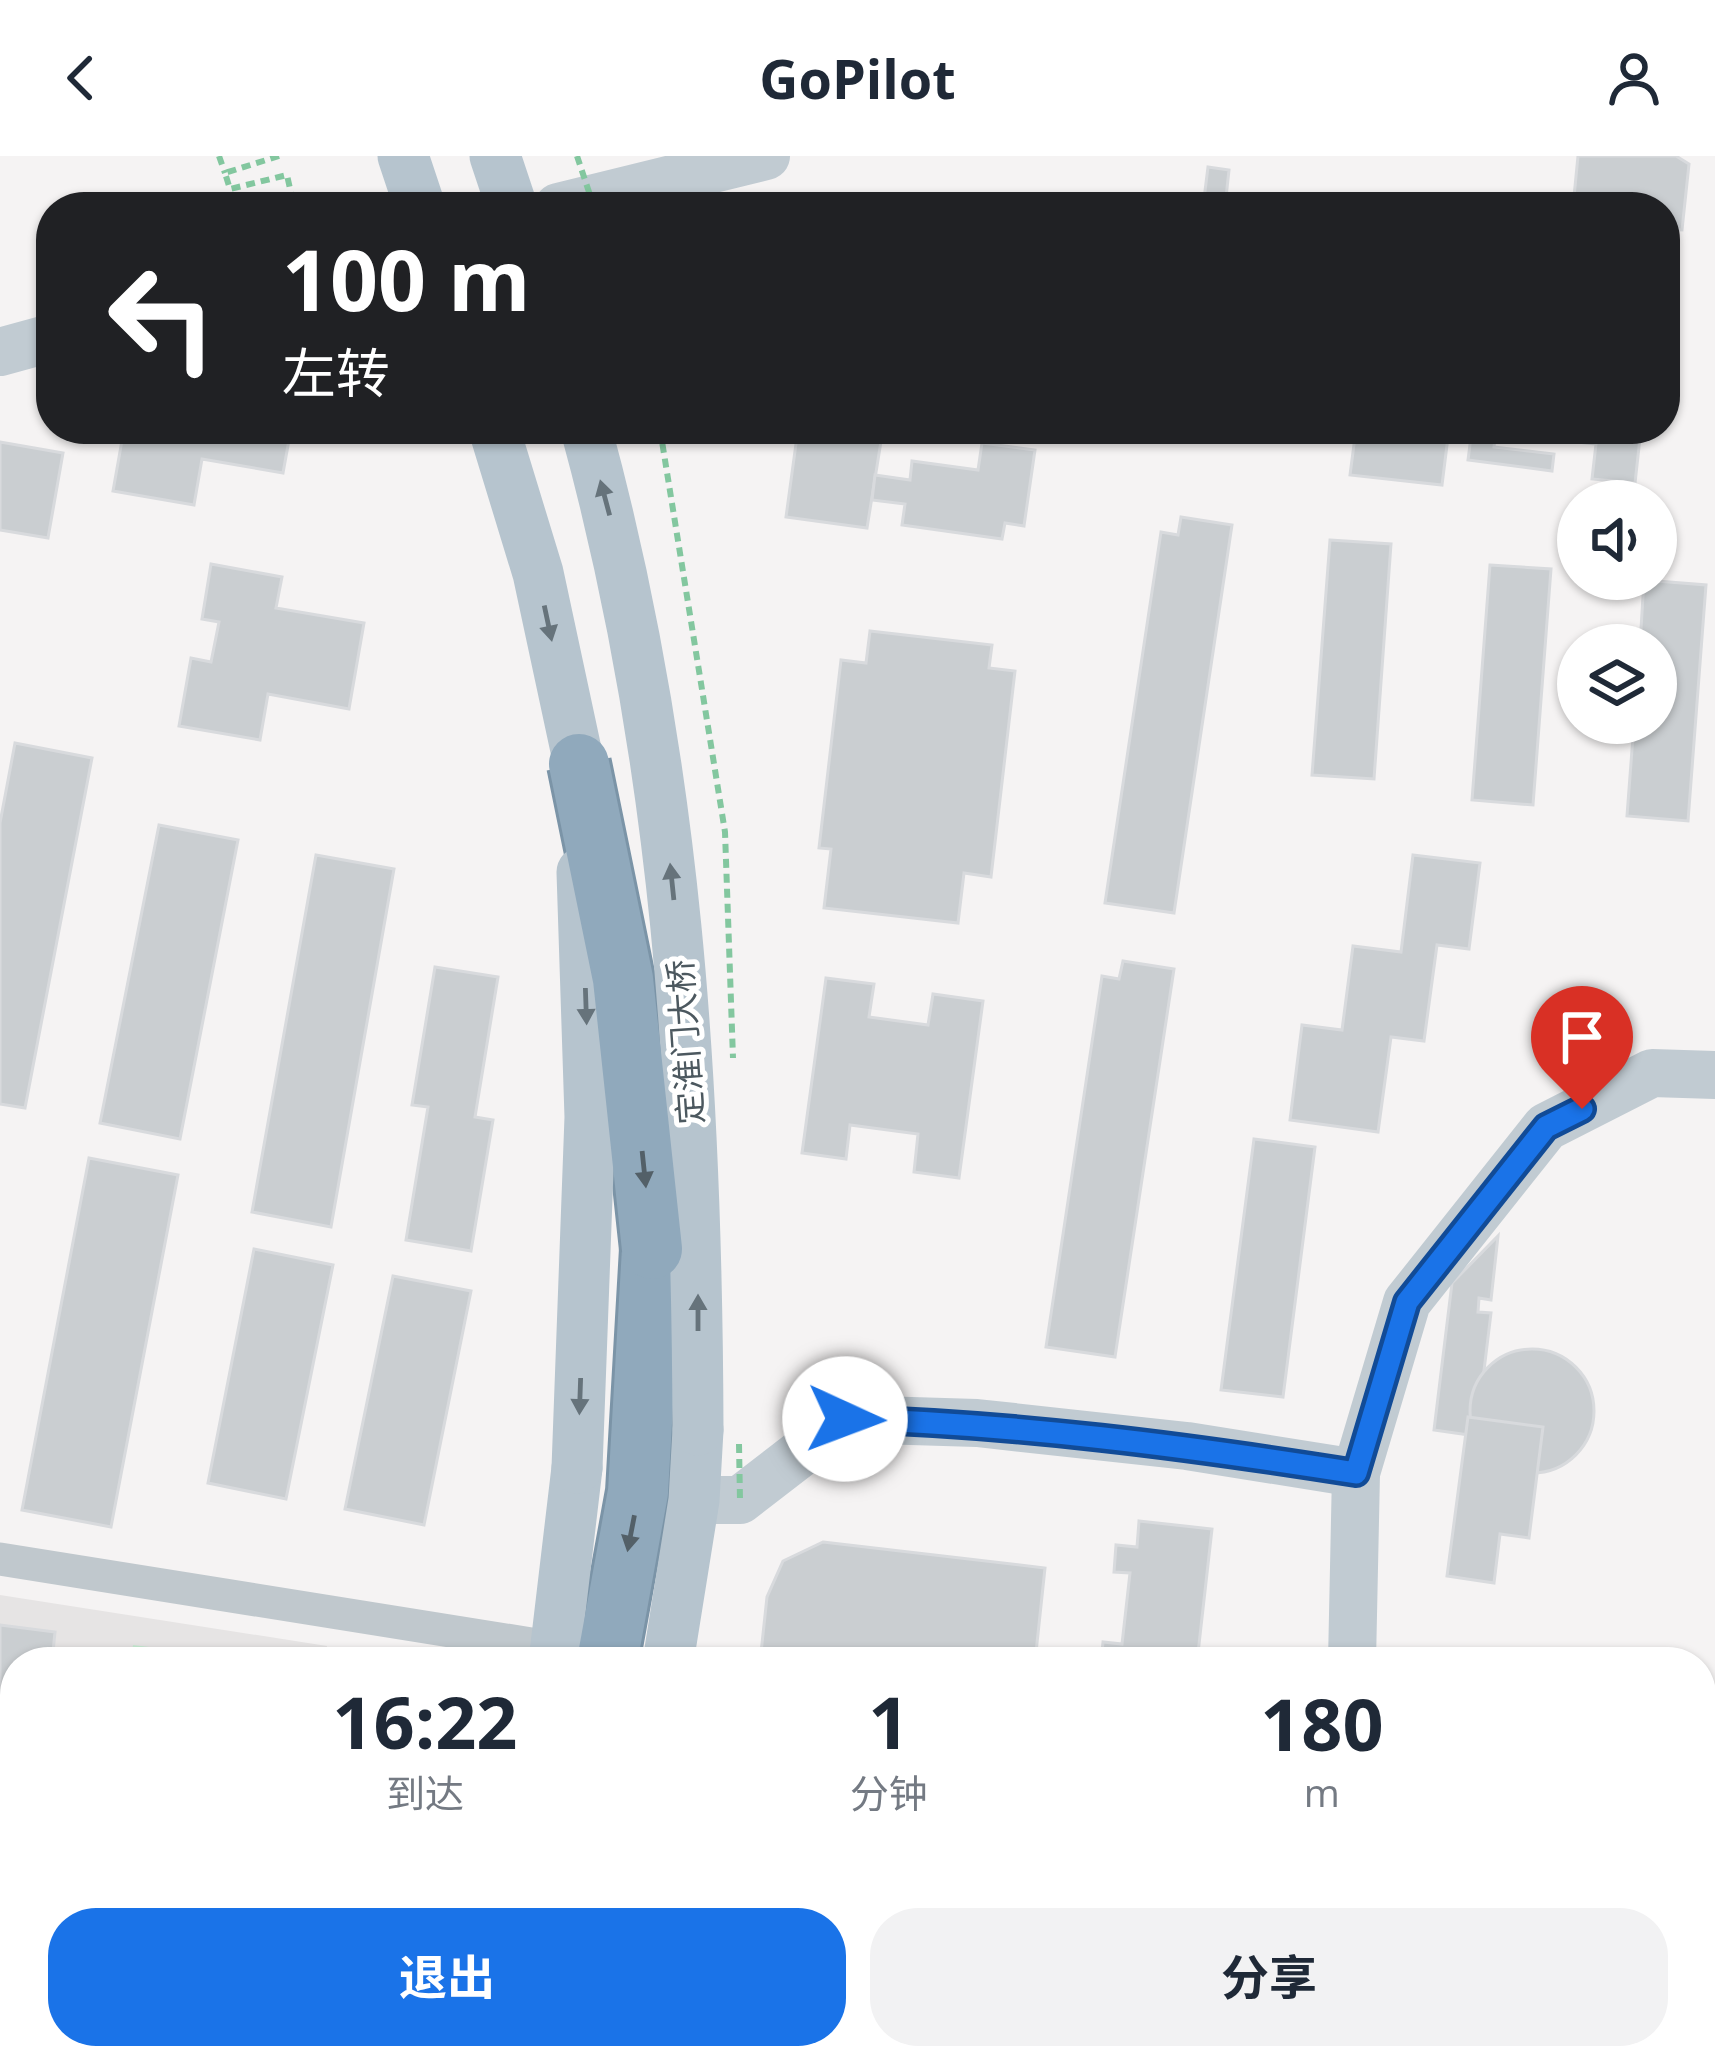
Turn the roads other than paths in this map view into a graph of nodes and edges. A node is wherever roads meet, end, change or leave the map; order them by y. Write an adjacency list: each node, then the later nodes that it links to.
1 (404, 156): 4 (main road)
2 (495, 156): 5 (main road)
3 (766, 156): 6 (street)
4 (415, 192)
5 (507, 192)
6 (619, 192)
7 (36, 342): 8 (street)
8 (0, 352)
9 (499, 444): 11 (main road, one-way to 11)
10 (590, 444): 14 (main road, 定淮门大桥, one-way to 10, bridge)
11 (578, 764): 17 (main road, one-way to 17, bridge); 18 (highway, one-way to 18, bridge)
12 (1715, 1075): 13 (street)
13 (1356, 1473): 14 (street); 20 (street)
14 (694, 1500): 19 (main road, 定淮门大桥)
15 (0, 1559): 16 (street)
16 (514, 1647)
17 (572, 1647)
18 (576, 1647)
19 (670, 1647)
20 (1352, 1647)

